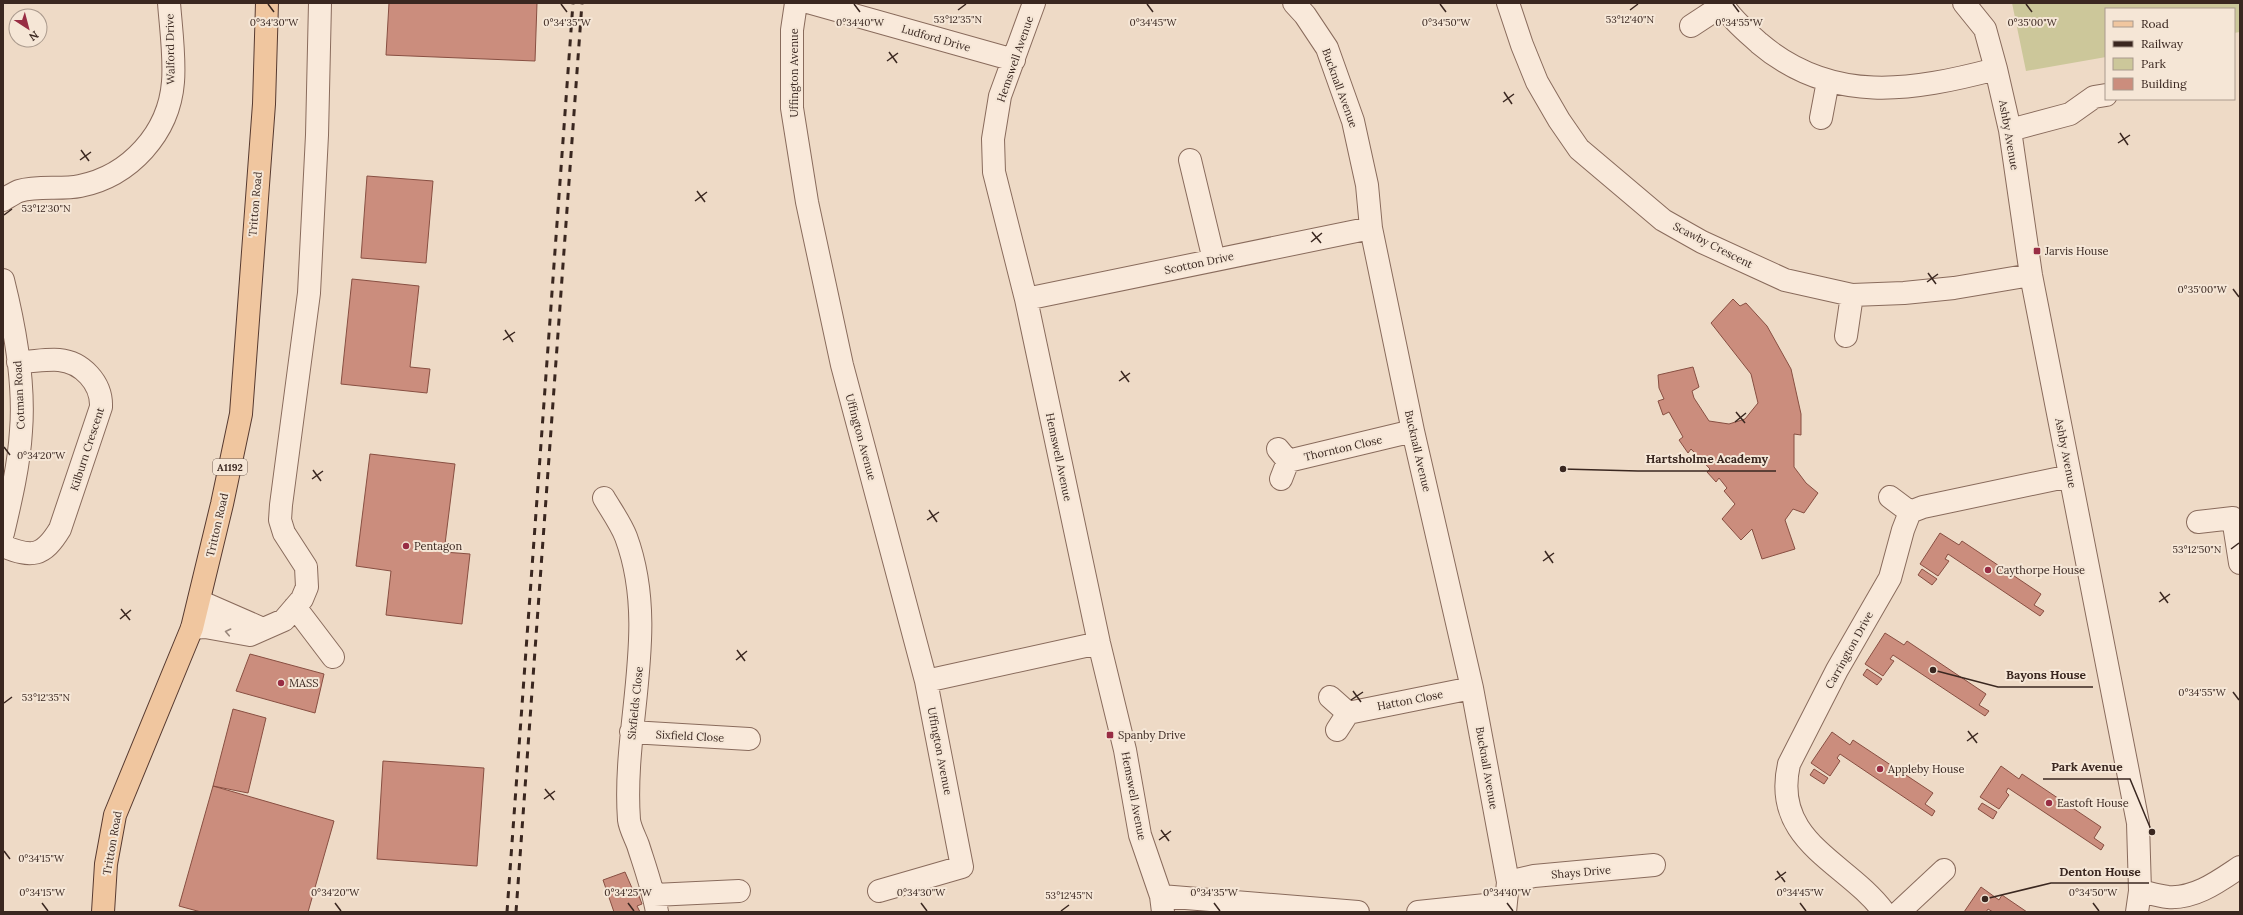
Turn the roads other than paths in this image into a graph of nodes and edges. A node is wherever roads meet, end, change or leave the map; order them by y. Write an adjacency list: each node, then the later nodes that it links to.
1 (169, 3): 19 (street, Walford Drive)
2 (267, 3): 39 (main road, Tritton Road / A1192)
3 (320, 3): 40 (street)
4 (796, 3): 45 (street, Uffington Avenue)
5 (811, 3): 12 (street, Ludford Drive)
6 (1034, 3): 12 (street, Hemswell Avenue)
7 (1294, 3): 20 (street, Bucknall Avenue)
8 (1508, 3): 24 (street, Scawby Crescent)
9 (1964, 3): 13 (street, Ashby Avenue)
10 (1723, 4): 11 (street); 14 (street)
11 (1691, 26)
12 (1014, 60): 25 (street, Hemswell Avenue)
13 (1996, 69): 14 (street); 17 (street, Ashby Avenue)
14 (1828, 81): 16 (street)
15 (2105, 96): 17 (street)
16 (1821, 118)
17 (2010, 130): 22 (street, Ashby Avenue)
18 (1190, 160): 21 (street)
19 (3, 200)
20 (1372, 228): 21 (street, Scotton Drive); 28 (street, Bucknall Avenue)
21 (1214, 260): 25 (street, Scotton Drive)
22 (2031, 275): 24 (street, Scawby Crescent); 30 (street, Ashby Avenue)
23 (3, 280): 27 (street, Cotman Road)
24 (1852, 295): 26 (street)
25 (1026, 299): 43 (street, Hemswell Avenue)
26 (1846, 336)
27 (18, 362): 36 (street, Cotman Road); 37 (street, Kilburn Crescent)
28 (1413, 431): 29 (street, Thornton Close); 46 (street, Bucknall Avenue)
29 (1282, 463)
30 (2070, 476): 33 (street); 56 (street, Ashby Avenue)
31 (1890, 497): 33 (street)
32 (604, 498): 48 (street, Sixfields Close)
33 (1910, 512): 63 (street, Carrington Drive)
34 (2236, 518): 35 (street); 38 (street)
35 (2198, 522)
36 (3, 532)
37 (3, 546)
38 (2240, 563)
39 (199, 601): 41 (main road, Tritton Road / A1192); 42 (street)
40 (295, 607): 42 (street); 44 (street)
41 (192, 628): 42 (street, one-way to 41); 60 (main road, Tritton Road / A1192)
42 (263, 629)
43 (1099, 643): 45 (street); 58 (street, Hemswell Avenue)
44 (333, 657)
45 (926, 681): 55 (street, Uffington Avenue)
46 (1472, 688): 47 (street, Hatton Close); 53 (street, Bucknall Avenue)
47 (1330, 697)
48 (631, 732): 49 (street, Sixfield Close); 57 (street, Sixfields Close)
49 (749, 739)
50 (1654, 865): 53 (street, Shays Drive)
51 (2240, 867): 56 (street)
52 (1944, 870): 64 (street)
53 (1508, 882): 59 (street, Bucknall Avenue)
54 (739, 891): 57 (street)
55 (879, 891)
56 (2139, 902)
57 (656, 904)
58 (1162, 904): 61 (street)
59 (1505, 908): 62 (street)
60 (103, 912)
61 (1358, 912)
62 (1418, 912)
63 (1884, 912)
64 (1899, 912)

